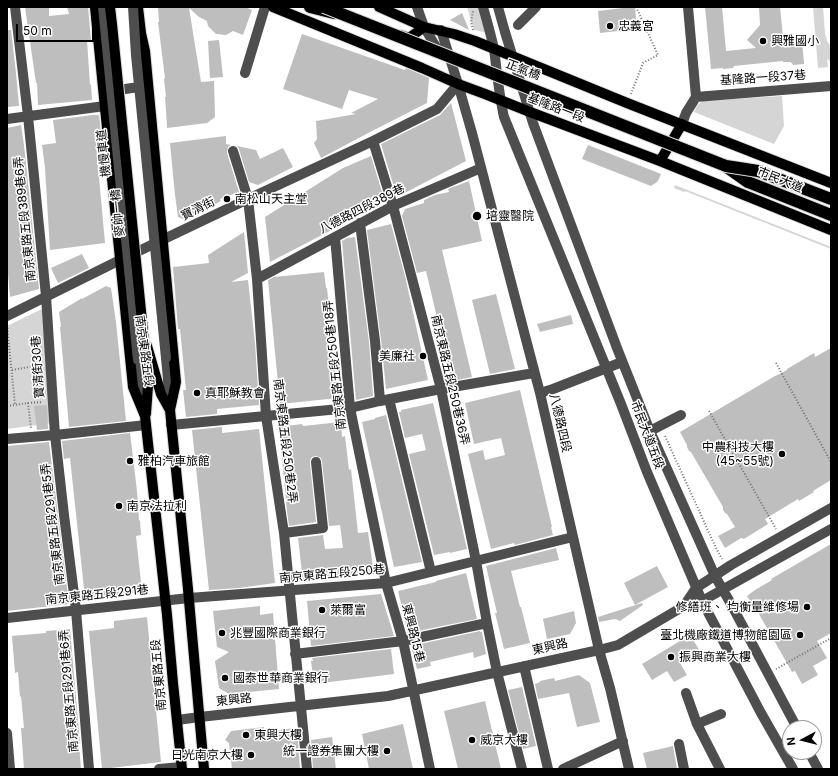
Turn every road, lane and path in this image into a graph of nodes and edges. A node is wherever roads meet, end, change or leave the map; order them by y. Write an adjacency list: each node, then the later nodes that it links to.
1 (15, 7): 38 (street, 南京東路五段389巷6弄)
2 (95, 7): 32 (main road, 南京東路五段)
3 (103, 7): 60 (street, 機慢車道, bridge)
4 (110, 7): 60 (main road, 麥帥一橋, bridge)
5 (115, 7): 73 (main road, 麥帥一橋, bridge)
6 (133, 7): 73 (street, bridge)
7 (138, 7): 30 (main road)
8 (265, 7): 28 (street)
9 (273, 7): 29 (main road, 基隆路一段)
10 (310, 7): 21 (highway, bridge)
11 (324, 7): 44 (highway, 正氣橋, bridge)
12 (330, 7): 21 (highway, 正氣橋, bridge); 24 (main road)
13 (379, 7): 24 (main road)
14 (417, 7): 24 (street, 八德路四段)
15 (483, 7): 26 (street, 市民大道五段)
16 (498, 7): 27 (street, 市民大道五段)
17 (536, 7): 23 (street)
18 (636, 7): 35 (path)
19 (688, 7): 33 (street)
20 (473, 13): 22 (path)
21 (345, 15): 44 (highway, 正氣橋, bridge)
22 (471, 22)
23 (518, 25)
24 (424, 27): 25 (main road); 29 (street, 八德路四段)
25 (441, 30): 26 (main road); 29 (street, 八德路四段)
26 (494, 49): 27 (main road); 34 (street, 市民大道五段)
27 (512, 56): 35 (main road); 37 (street, 市民大道五段)
28 (245, 73)
29 (458, 84): 34 (main road, 基隆路一段); 41 (street, 寶清街); 45 (street, 八德路四段)
30 (148, 86): 32 (street); 54 (main road)
31 (831, 86): 33 (street, 基隆路一段37巷)
32 (103, 92): 36 (main road, 南京東路五段)
33 (696, 97): 40 (street)
34 (500, 100): 37 (main road, 基隆路一段); 64 (street, 市民大道五段)
35 (627, 103): 40 (main road)
36 (104, 106): 38 (street); 55 (main road, 南京東路五段)
37 (530, 112): 43 (main road, 基隆路一段); 61 (street, 市民大道五段)
38 (28, 116): 39 (street); 57 (street, 南京東路五段389巷6弄)
39 (7, 118)
40 (682, 124): 43 (main road); 46 (main road)
41 (373, 141): 47 (street, 寶清街); 49 (street, 南京東路五段250巷36弄)
42 (233, 151): 47 (street, 南京東路五段250巷2弄)
43 (660, 161): 52 (main road, 基隆路一段)
44 (725, 165): 48 (highway, bridge); 50 (highway, 市民大道)
45 (481, 168): 49 (street, 八德路四段389巷); 66 (street, 八德路四段)
46 (831, 183)
47 (248, 199): 54 (street, 寶清街); 56 (street, 南京東路五段250巷2弄)
48 (831, 199)
49 (393, 206): 51 (street, 八德路四段389巷); 67 (street, 南京東路五段250巷36弄)
50 (831, 215)
51 (360, 223): 53 (street, 八德路四段389巷); 69 (street)
52 (831, 230)
53 (334, 238): 56 (street, 八德路四段389巷); 72 (street, 南京東路五段250巷18弄)
54 (163, 240): 55 (street, 寶清街); 73 (main road)
55 (120, 260): 57 (street, 寶清街); 77 (main road, 南京東路五段)
56 (257, 280): 75 (street, 南京東路五段250巷2弄)
57 (46, 296): 58 (street, 寶清街); 63 (street, 寶清街30巷)
58 (7, 316)
59 (7, 324): 65 (path)
60 (142, 360): 77 (main road, 麥帥一橋)
61 (622, 362): 64 (street); 79 (street, 市民大道五段)
62 (776, 363): 85 (path)
63 (50, 364): 65 (path); 80 (street, 寶清街30巷)
64 (607, 368): 68 (street); 96 (street, 市民大道五段)
65 (12, 370): 70 (path)
66 (534, 373): 67 (street); 68 (street, 八德路四段)
67 (441, 389): 69 (street); 92 (street, 南京東路五段250巷36弄)
68 (540, 393): 89 (street, 八德路四段)
69 (385, 400): 72 (street); 93 (street)
70 (15, 405): 71 (path); 82 (path)
71 (7, 406)
72 (350, 408): 75 (street); 95 (street, 南京東路五段250巷18弄)
73 (170, 410): 78 (main road)
74 (709, 411): 90 (path)
75 (266, 416): 78 (street); 88 (street, 南京東路五段250巷2弄)
76 (681, 416): 79 (street)
77 (146, 421): 80 (street); 100 (main road, 南京東路五段)
78 (171, 425): 99 (main road)
79 (650, 431): 94 (street, 市民大道五段)
80 (55, 435): 82 (street); 103 (street, 南京東路五段291巷5弄)
81 (665, 436): 91 (path)
82 (32, 437): 83 (street)
83 (7, 439)
84 (316, 462): 88 (street)
85 (831, 462)
86 (831, 508): 90 (street, 東興路)
87 (831, 529): 97 (street, 東興路)
88 (284, 532): 98 (street, 南京東路五段250巷2弄)
89 (573, 537): 92 (street, 南京東路五段250巷); 108 (street, 八德路四段)
90 (780, 537): 94 (street, 東興路)
91 (722, 559)
92 (476, 561): 93 (street, 南京東路五段250巷); 105 (street, 南京東路五段250巷36弄)
93 (431, 572): 95 (street, 南京東路五段250巷)
94 (715, 576): 96 (street, 東興路); 97 (street, 市民大道五段)
95 (386, 583): 98 (street, 南京東路五段250巷); 107 (street, 東興路15巷)
96 (696, 588): 101 (street, 市民大道五段); 102 (street, 東興路)
97 (723, 590): 101 (street, 東興路); 119 (street, 市民大道五段)
98 (289, 591): 99 (street, 南京東路五段250巷); 109 (street, 南京東路五段250巷2弄)
99 (189, 598): 100 (street, 南京東路五段291巷); 117 (main road)
100 (165, 601): 103 (street, 南京東路五段291巷); 118 (main road, 南京東路五段)
101 (702, 602): 102 (street, 東興路); 138 (street, 市民大道五段)
102 (684, 606): 108 (street, 東興路)
103 (76, 610): 104 (street, 南京東路五段291巷); 127 (street, 南京東路五段291巷6弄)
104 (7, 618)
105 (487, 623): 107 (street); 112 (street, 南京東路五段250巷36弄)
106 (831, 638): 111 (path)
107 (403, 641): 109 (street); 113 (street, 東興路15巷)
108 (599, 650): 110 (street, 東興路); 122 (street, 八德路四段)
109 (295, 654): 115 (street, 南京東路五段250巷2弄)
110 (524, 666): 112 (street, 東興路); 133 (street)
111 (776, 669)
112 (497, 672): 113 (street, 東興路); 132 (street, 南京東路五段250巷36弄)
113 (413, 691): 115 (street, 東興路); 131 (street)
114 (686, 693): 120 (street)
115 (300, 706): 117 (street, 東興路); 130 (street, 南京東路五段250巷2弄)
116 (721, 714): 120 (street)
117 (200, 717): 118 (street, 東興路); 129 (main road)
118 (177, 720): 125 (main road, 南京東路五段)
119 (793, 720)
120 (697, 724): 137 (street)
121 (7, 733): 126 (street)
122 (622, 741): 134 (street); 135 (street, 八德路四段)
123 (679, 744): 136 (street)
124 (813, 760): 139 (street)
125 (182, 768): 128 (street)
126 (10, 769)
127 (89, 769)
128 (159, 769)
129 (204, 769)
130 (307, 769)
131 (430, 769)
132 (522, 769)
133 (548, 769)
134 (563, 769)
135 (629, 769)
136 (684, 769)
137 (720, 769)
138 (793, 769)
139 (818, 769)

